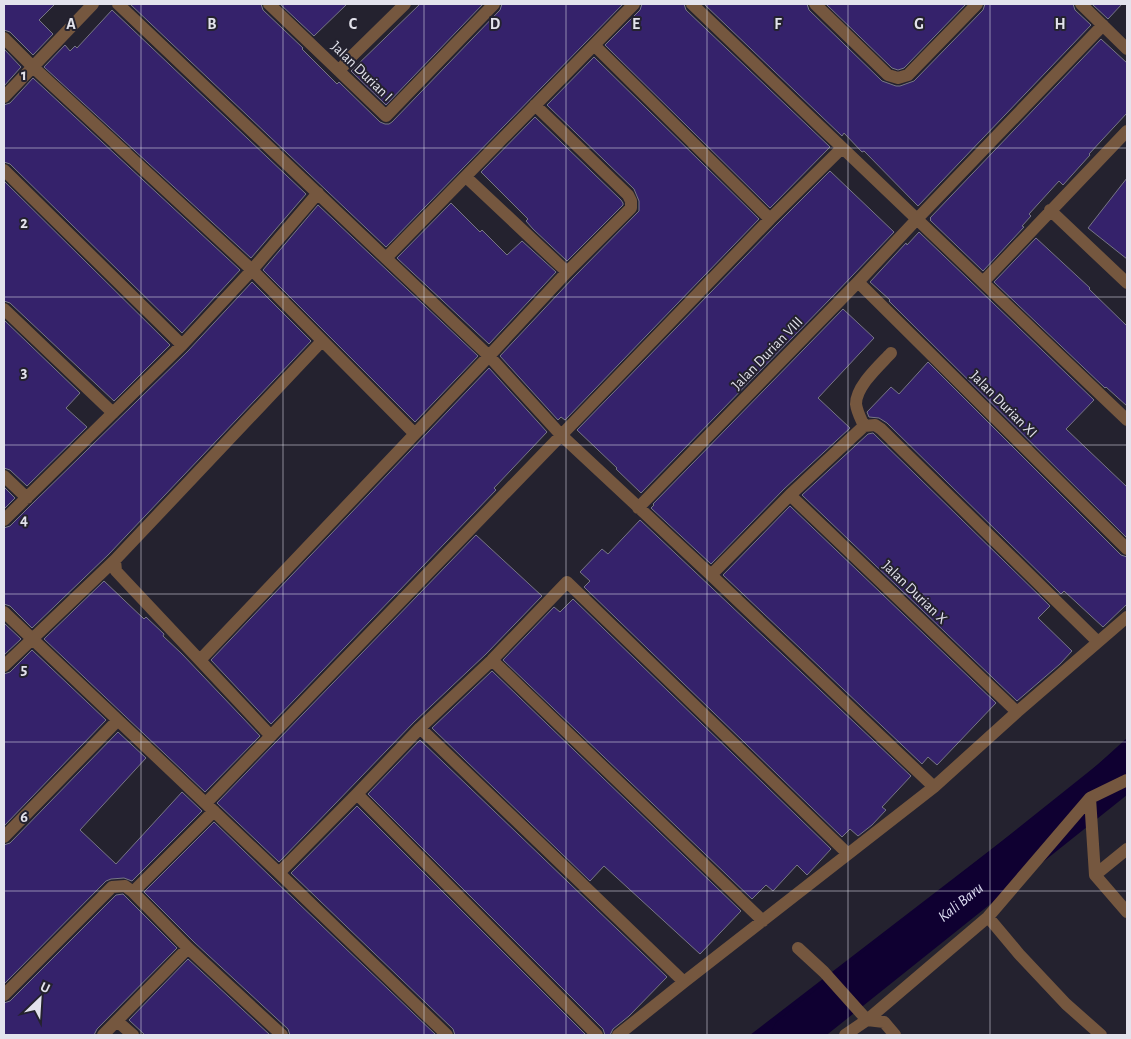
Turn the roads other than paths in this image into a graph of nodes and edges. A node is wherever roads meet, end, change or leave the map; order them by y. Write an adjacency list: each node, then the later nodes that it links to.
1 (93, 4): 15 (street)
2 (118, 4): 23 (street)
3 (269, 4): 16 (street, Jalan Durian I)
4 (405, 4): 16 (street)
5 (494, 4): 16 (street, Jalan Durian I)
6 (634, 4): 13 (street)
7 (692, 4): 20 (street)
8 (815, 4): 9 (street)
9 (977, 4)
10 (1080, 4): 11 (street)
11 (1103, 25): 14 (street); 25 (street, Jalan Durian VIII)
12 (4, 38): 15 (street)
13 (594, 45): 18 (street); 26 (street)
14 (1127, 49)
15 (33, 67): 17 (street); 28 (street)
16 (339, 71)
17 (4, 97)
18 (535, 105): 22 (street); 29 (street)
19 (1127, 131): 24 (street)
20 (842, 148): 25 (street); 26 (street)
21 (4, 170): 35 (street)
22 (466, 177): 27 (street); 29 (street)
23 (318, 193): 27 (street); 28 (street)
24 (1050, 210): 31 (street); 32 (street)
25 (917, 218): 30 (street, Jalan Durian VIII); 31 (street)
26 (770, 219): 42 (street)
27 (386, 258): 37 (street)
28 (252, 270): 34 (street); 35 (street)
29 (567, 272): 37 (street)
30 (858, 282): 46 (street, Jalan Durian VIII); 48 (street, Jalan Durian XI)
31 (983, 282): 39 (street)
32 (1127, 282)
33 (4, 309): 38 (street)
34 (322, 341): 41 (street); 49 (street)
35 (182, 345): 38 (street)
36 (891, 353): 40 (street)
37 (489, 356): 41 (street); 42 (street)
38 (113, 413): 45 (street)
39 (1127, 420)
40 (864, 426): 44 (street); 54 (street)
41 (415, 434): 55 (street)
42 (561, 435): 46 (street); 61 (street)
43 (4, 476): 45 (street)
44 (790, 495): 50 (street); 58 (street, Jalan Durian X)
45 (27, 498): 47 (street)
46 (638, 508): 50 (street)
47 (4, 520)
48 (1127, 549)
49 (115, 560): 53 (street); 55 (street)
50 (711, 574): 63 (street)
51 (4, 612): 53 (street)
52 (1127, 617): 54 (street)
53 (32, 639): 57 (street); 59 (street)
54 (1098, 642): 58 (street)
55 (200, 660): 61 (street)
56 (492, 660): 60 (street); 69 (street); 75 (street)
57 (4, 666)
58 (1017, 712): 63 (street)
59 (118, 720): 66 (street); 67 (street)
60 (420, 728): 64 (street); 78 (street)
61 (271, 736): 66 (street)
62 (1127, 780): 65 (street)
63 (934, 787): 69 (street)
64 (357, 794): 70 (street); 87 (street)
65 (1090, 798): 71 (street); 74 (street)
66 (210, 807): 70 (street); 72 (street)
67 (4, 837)
68 (1127, 849): 71 (street)
69 (848, 854): 75 (street)
70 (279, 873): 86 (street)
71 (1095, 875): 73 (street)
72 (133, 892): 76 (street); 79 (street)
73 (1127, 912)
74 (988, 917): 81 (street); 90 (street)
75 (763, 921): 78 (street)
76 (188, 948): 80 (street); 85 (street)
77 (798, 948): 81 (street)
78 (684, 982): 82 (street)
79 (4, 995)
80 (117, 1020): 83 (street); 84 (street)
81 (866, 1020): 88 (street); 89 (street)
82 (626, 1033)
83 (103, 1035)
84 (133, 1035)
85 (282, 1035)
86 (447, 1035)
87 (596, 1035)
88 (845, 1035)
89 (895, 1035)
90 (1101, 1035)

